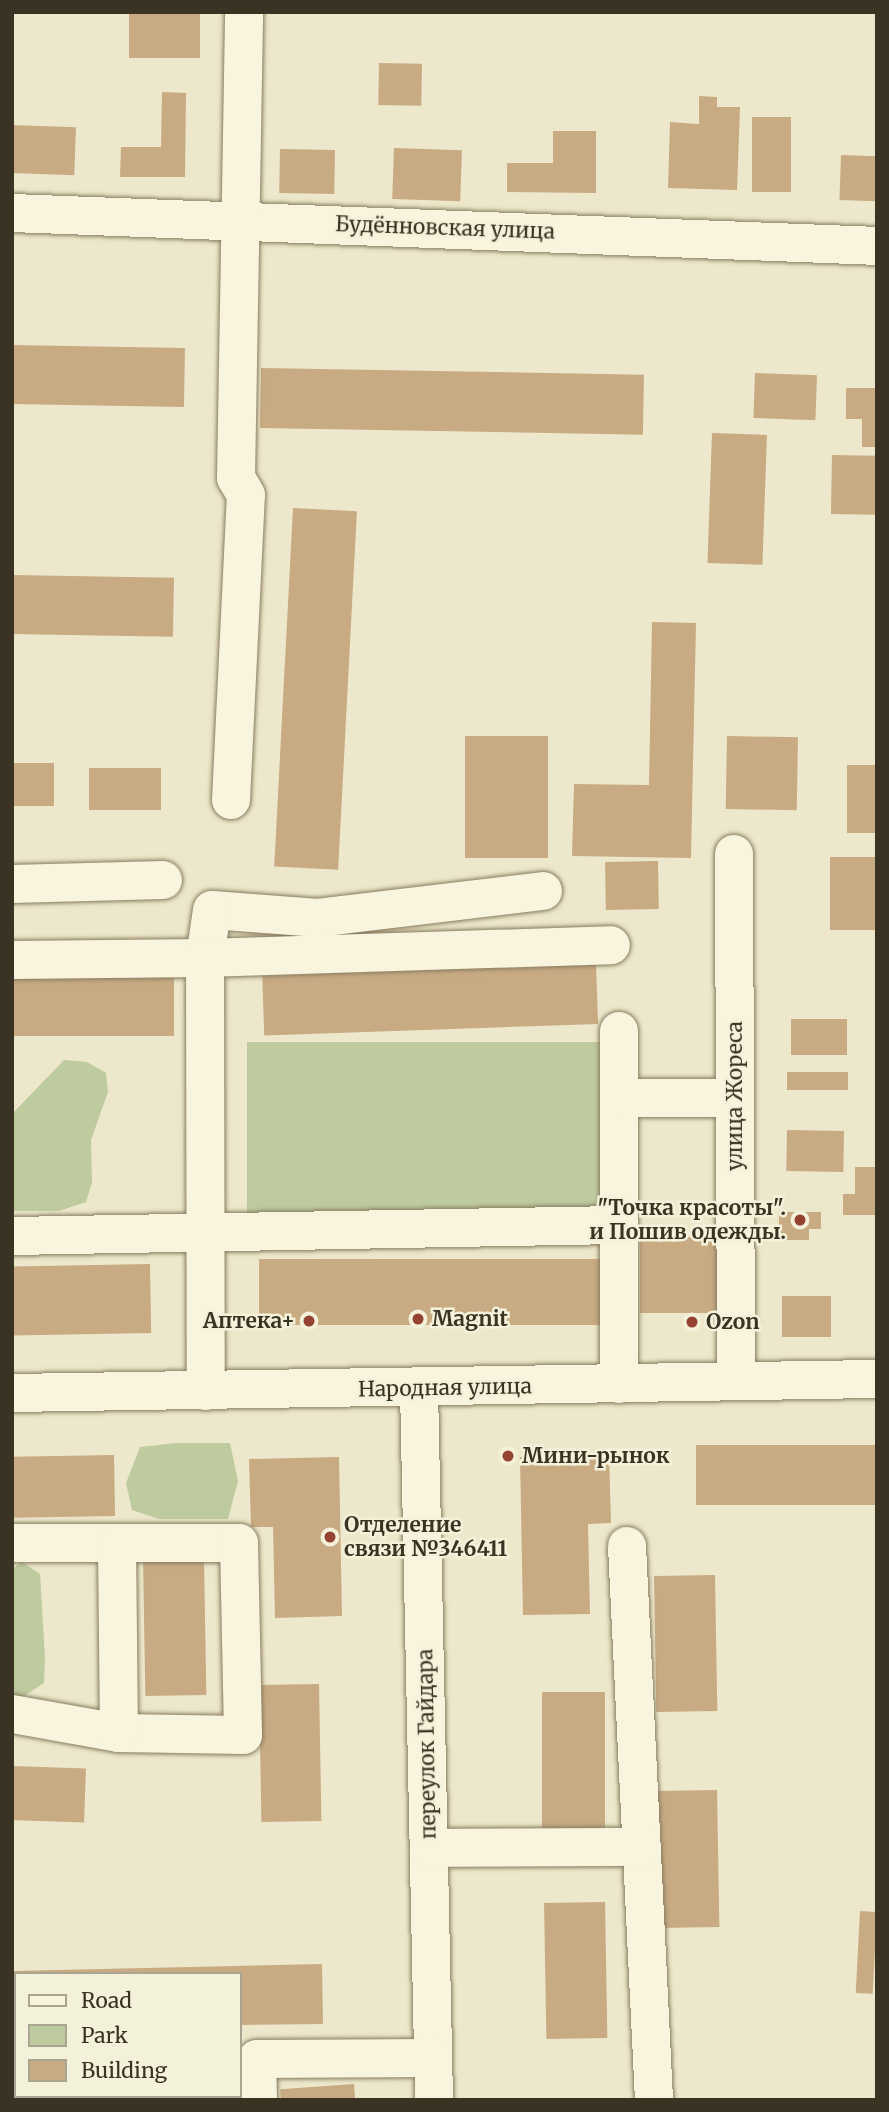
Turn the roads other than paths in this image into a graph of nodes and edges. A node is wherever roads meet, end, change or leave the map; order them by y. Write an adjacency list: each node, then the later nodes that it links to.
1 (244, 12): 3 (street)
2 (12, 213): 3 (street, Будённовская улица)
3 (237, 220): 4 (street, Будённовская улица); 5 (street)
4 (877, 246)
5 (231, 800)
6 (734, 854): 15 (street, улица Жореса)
7 (163, 880): 8 (street)
8 (12, 884)
9 (543, 891): 11 (street)
10 (611, 945): 11 (street)
11 (205, 958): 12 (street); 17 (street)
12 (12, 960)
13 (619, 1031): 14 (street)
14 (619, 1098): 15 (street); 16 (street)
15 (735, 1098): 20 (street, улица Жореса)
16 (619, 1225): 17 (street); 21 (street)
17 (203, 1235): 18 (street); 23 (street)
18 (12, 1236)
19 (877, 1379): 20 (street, Народная улица)
20 (736, 1381): 21 (street, Народная улица)
21 (619, 1384): 22 (street, Народная улица)
22 (419, 1389): 23 (street, Народная улица); 31 (street, переулок Гайдара)
23 (206, 1391): 24 (street, Народная улица)
24 (12, 1393)
25 (12, 1543): 26 (street)
26 (117, 1543): 29 (street); 29 (street)
27 (627, 1546): 30 (street)
28 (12, 1714): 29 (street)
29 (118, 1733)
30 (642, 1847): 31 (street); 35 (street)
31 (429, 1848): 32 (street, переулок Гайдара)
32 (433, 2058): 33 (street); 34 (street, переулок Гайдара)
33 (258, 2100)
34 (434, 2100)
35 (654, 2100)

